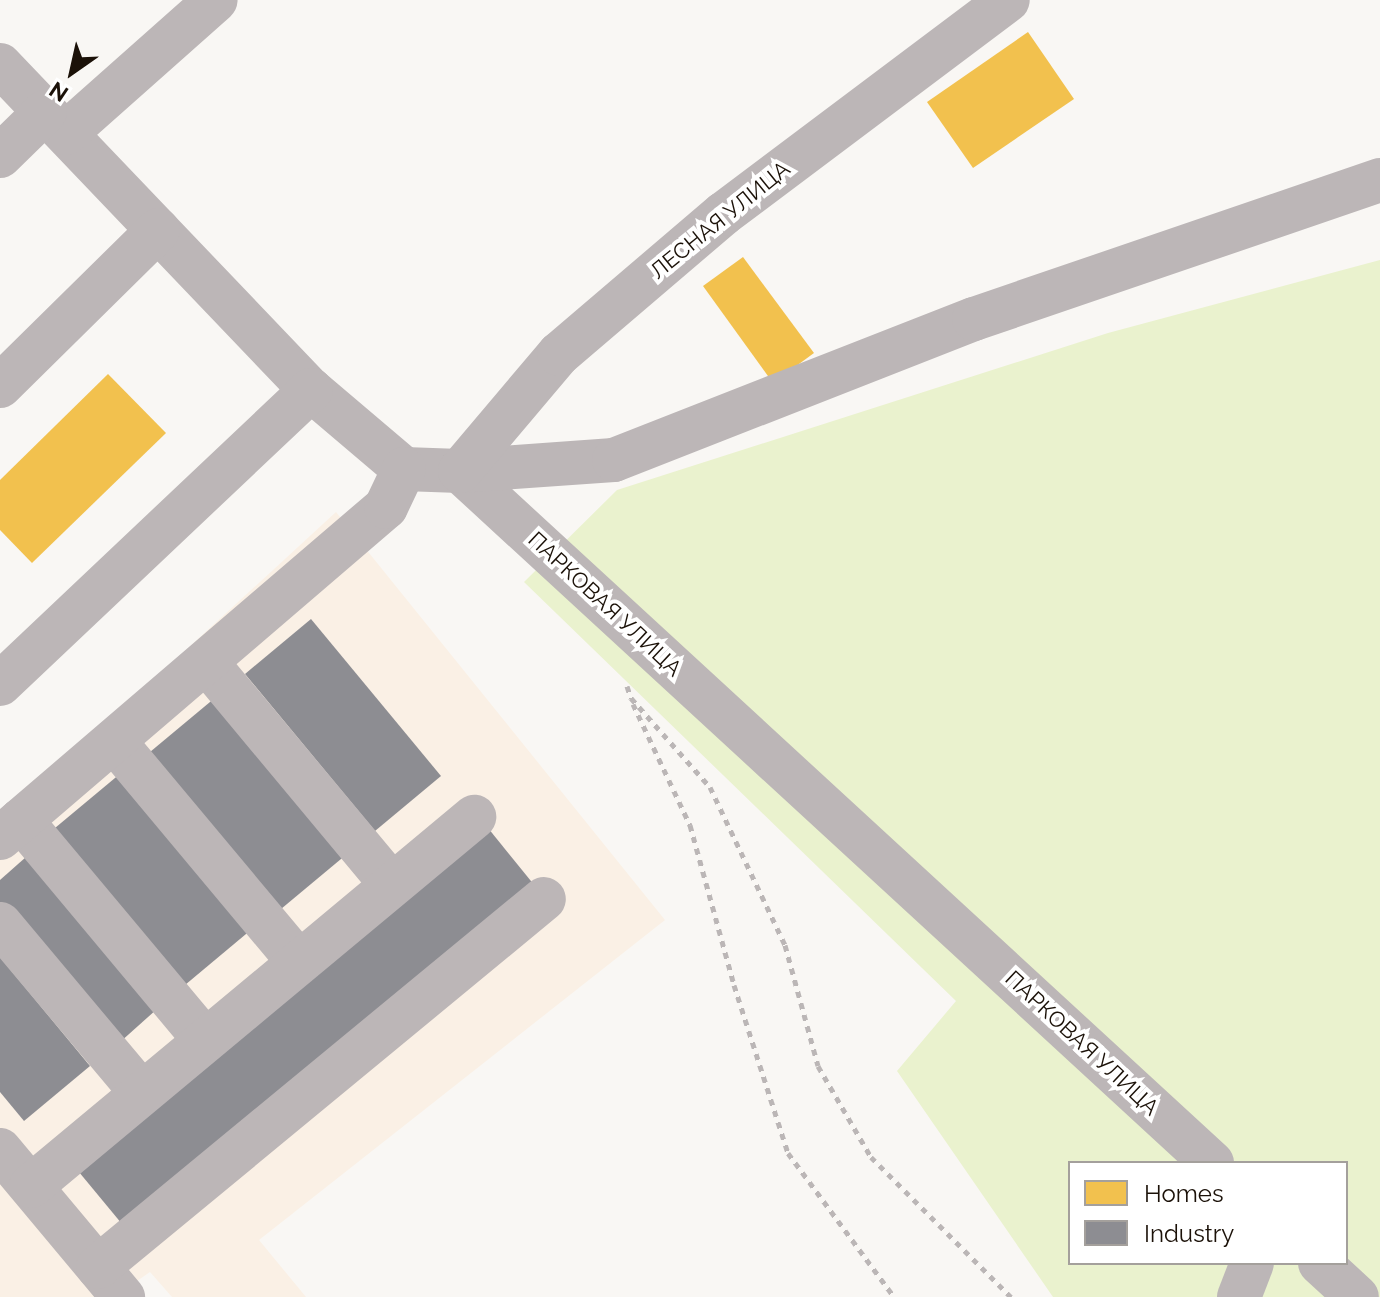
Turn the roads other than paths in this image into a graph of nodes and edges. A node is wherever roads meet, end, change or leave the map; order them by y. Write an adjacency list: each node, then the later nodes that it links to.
1 (216, 0): 4 (street)
2 (1008, 0): 11 (street, ЛЕСНАЯ УЛИЦА)
3 (0, 65): 4 (street)
4 (56, 122): 5 (street); 7 (street)
5 (0, 156)
6 (1380, 180): 11 (street)
7 (158, 230): 8 (street); 9 (street)
8 (0, 386)
9 (311, 390): 10 (street); 13 (street)
10 (404, 469): 11 (street); 12 (street)
11 (460, 471): 24 (street, ПАРКОВАЯ УЛИЦА)
12 (207, 663): 14 (street); 17 (street)
13 (0, 684)
14 (114, 741): 16 (street); 20 (street)
15 (474, 817): 25 (street)
16 (10, 829): 21 (street)
17 (380, 871)
18 (544, 899): 28 (street)
19 (0, 924): 22 (street)
20 (287, 948)
21 (193, 1026)
22 (129, 1078)
23 (0, 1150): 25 (street)
24 (1210, 1161)
25 (31, 1186): 28 (street)
26 (1251, 1265): 29 (street)
27 (1322, 1265): 30 (street)
28 (110, 1282)
29 (1239, 1297)
30 (1357, 1297)

